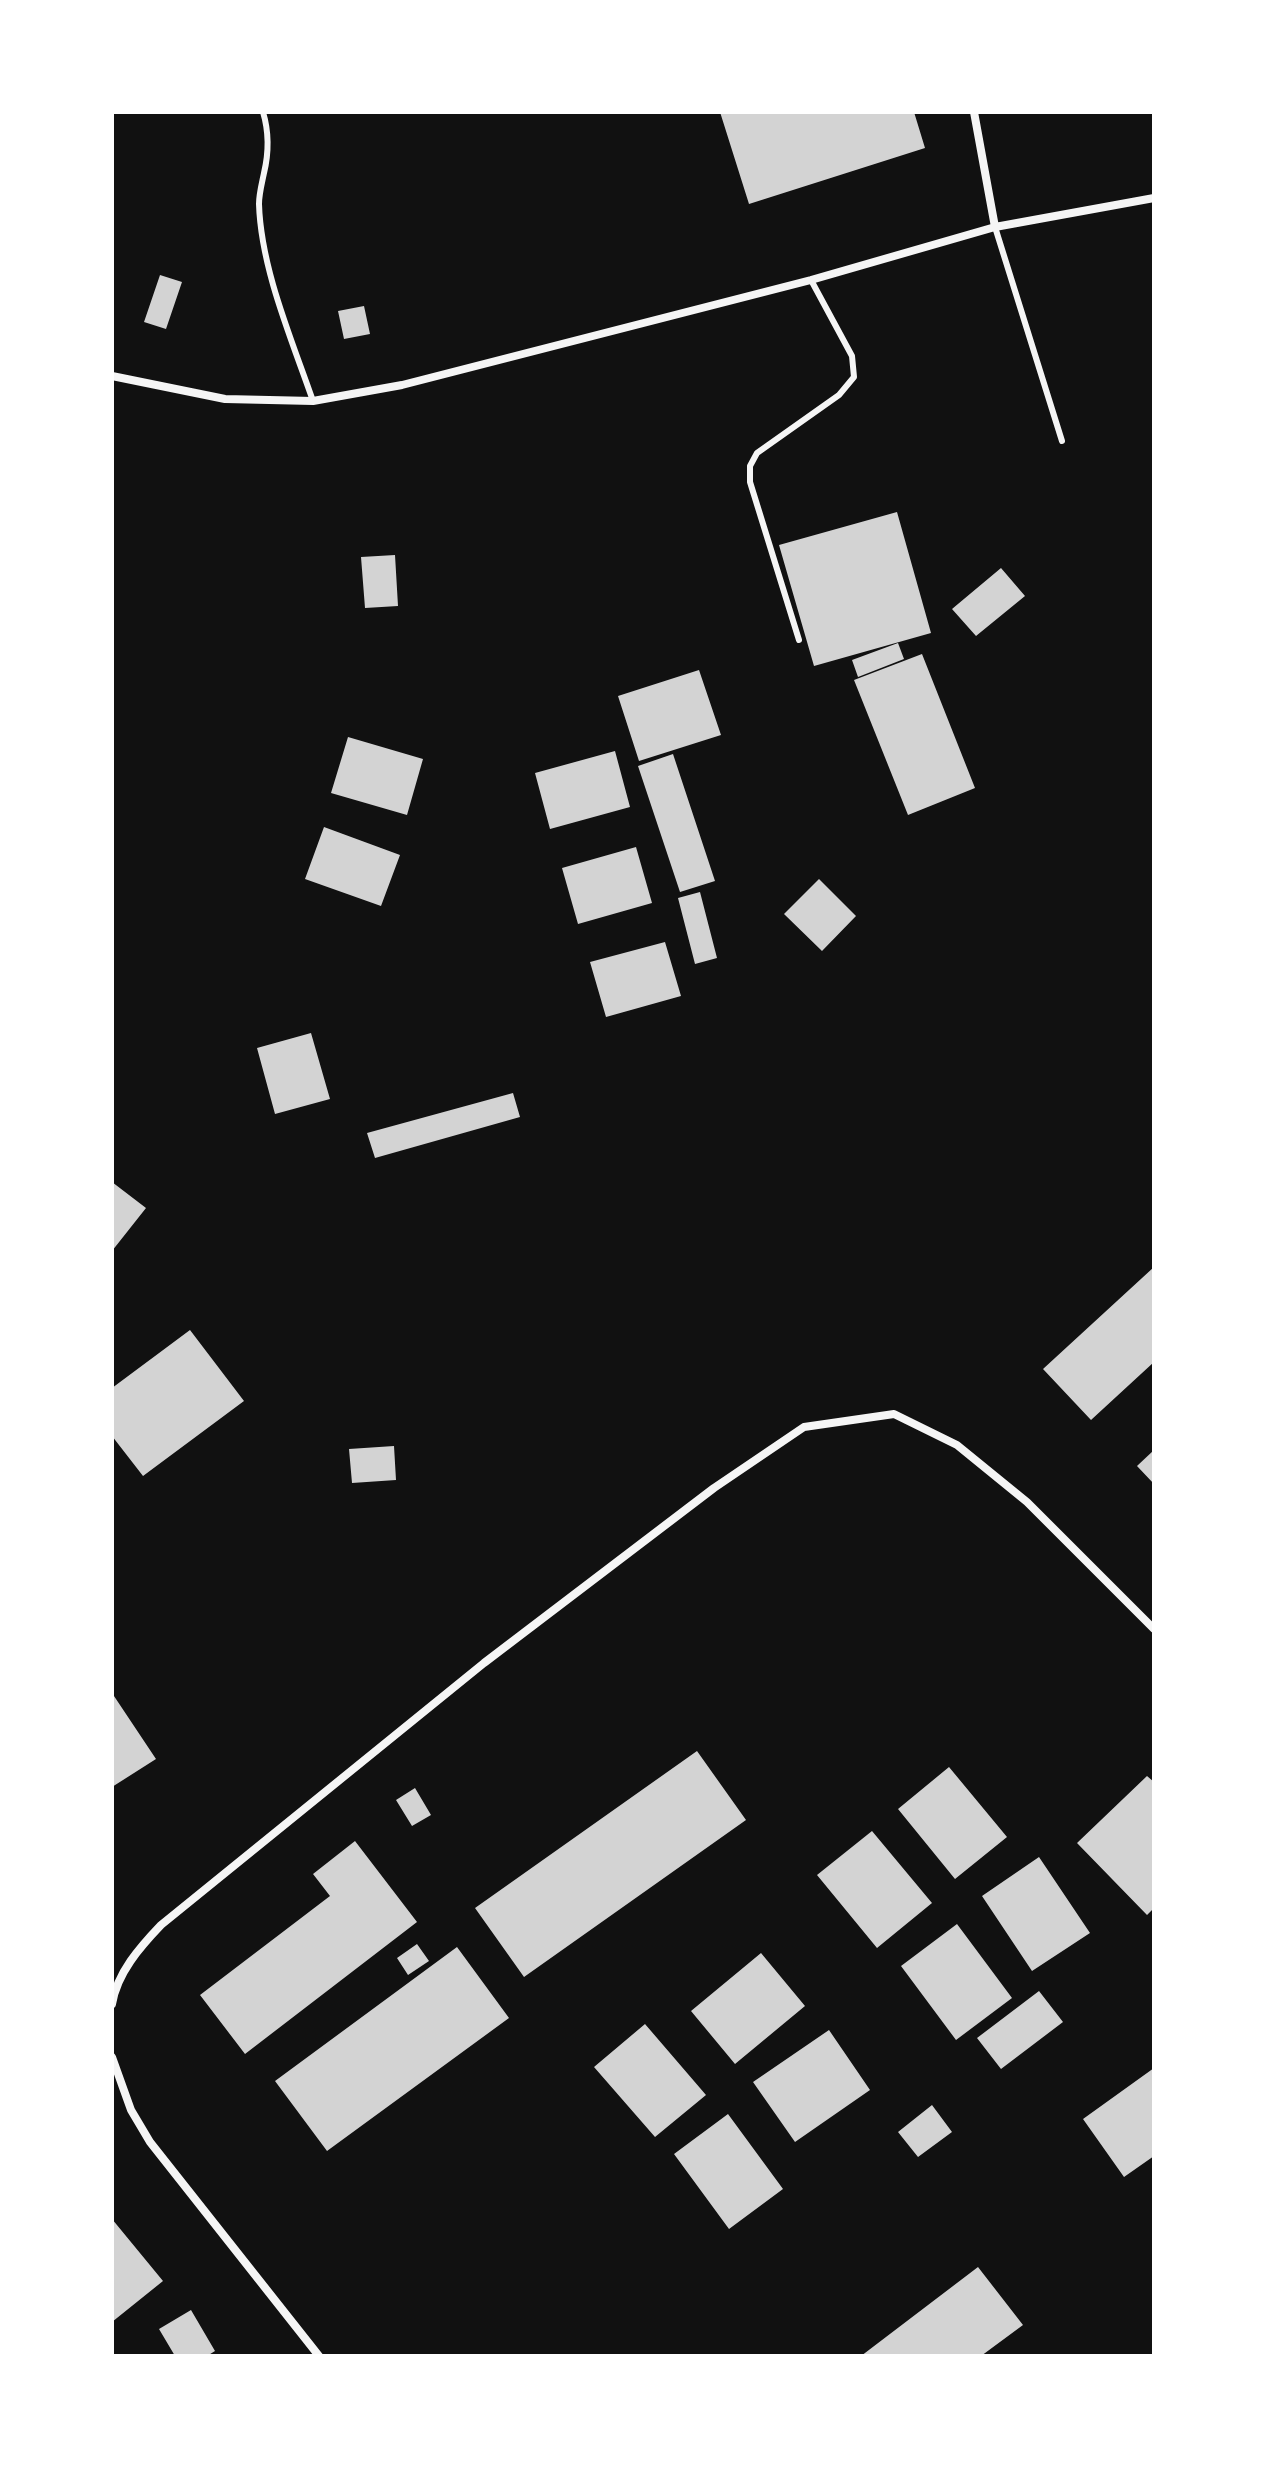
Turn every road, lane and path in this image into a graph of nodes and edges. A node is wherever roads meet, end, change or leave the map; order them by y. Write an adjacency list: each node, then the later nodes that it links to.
1 (263, 112): 7 (lane)
2 (974, 112): 4 (street)
3 (1154, 198): 4 (street)
4 (995, 227): 5 (street); 8 (lane)
5 (811, 280): 7 (street); 9 (lane)
6 (112, 376): 7 (street)
7 (313, 401)
8 (1062, 441)
9 (799, 640)
10 (1154, 1629): 11 (street)
11 (112, 2004)
12 (112, 2057): 13 (street)
13 (319, 2356)

